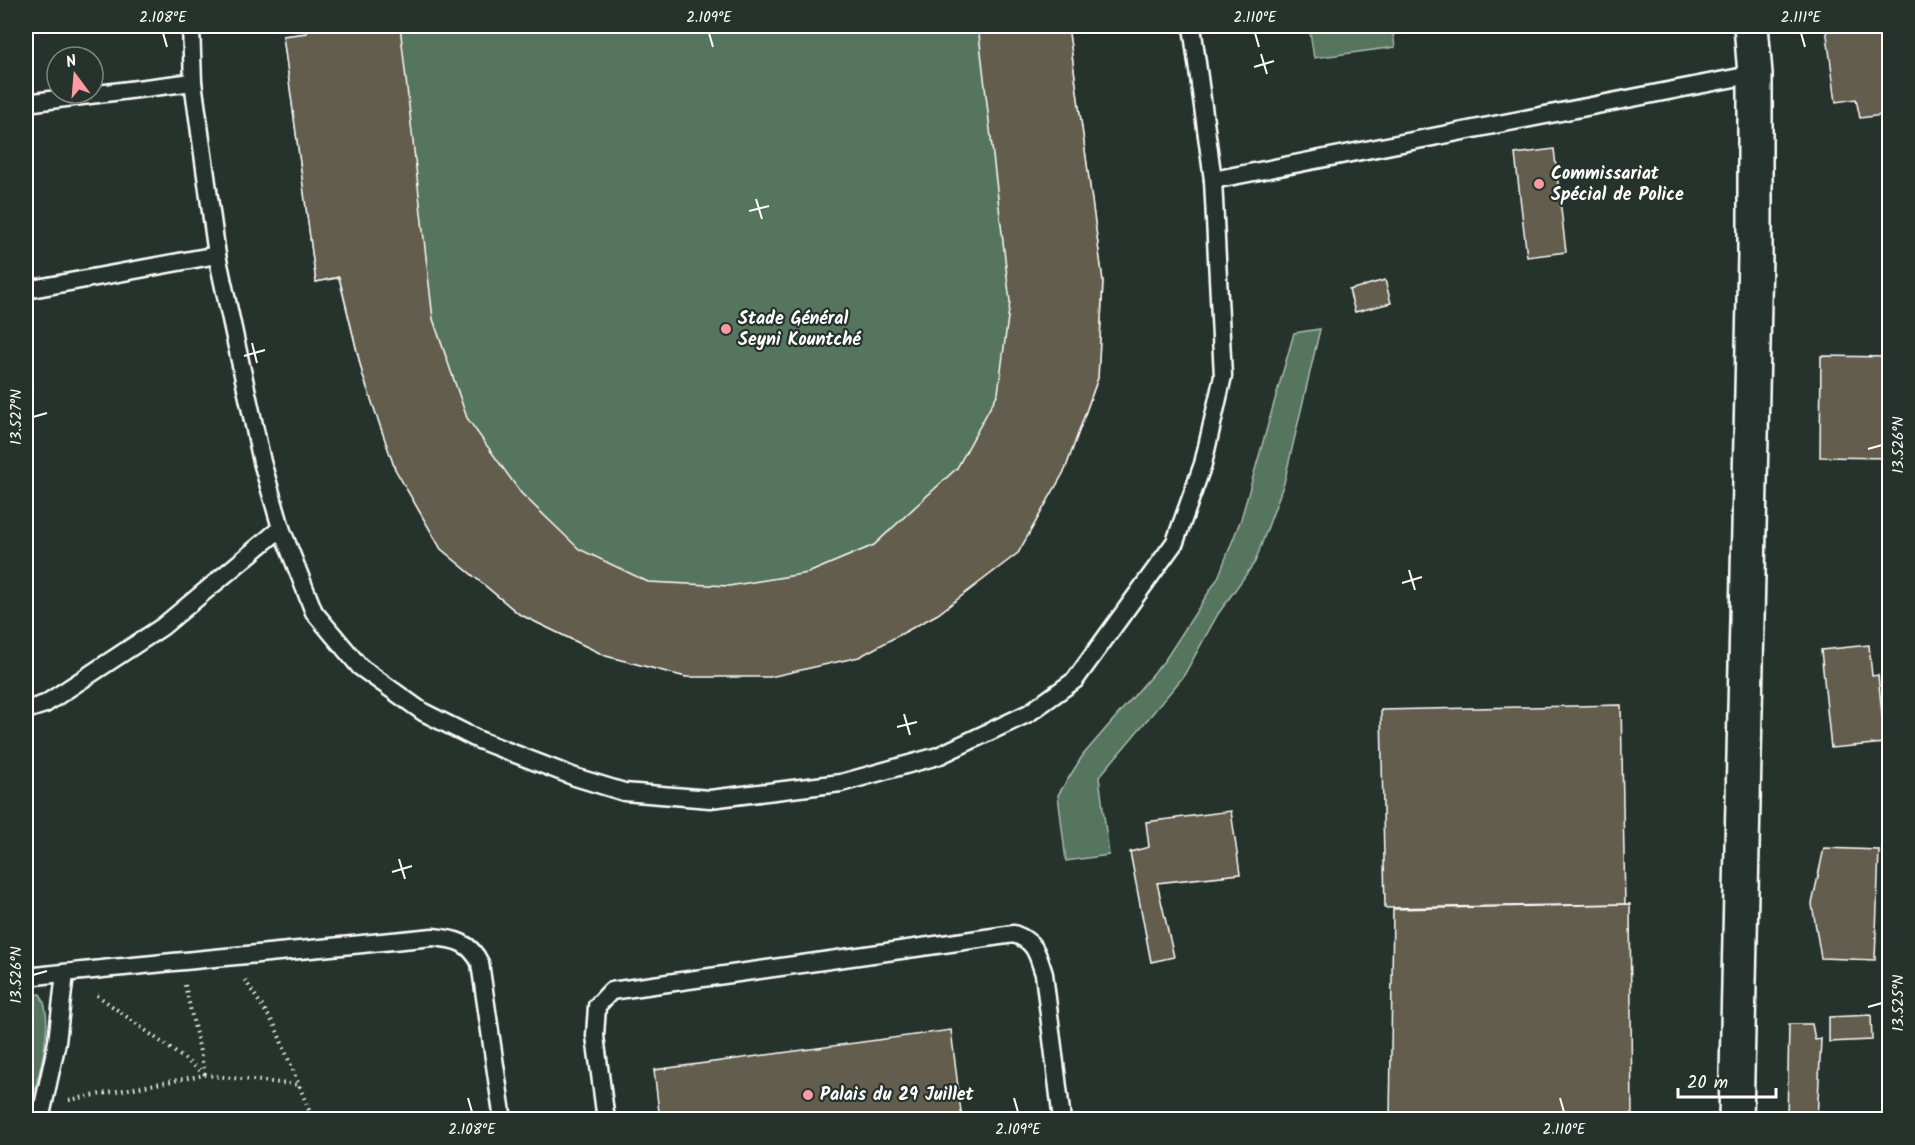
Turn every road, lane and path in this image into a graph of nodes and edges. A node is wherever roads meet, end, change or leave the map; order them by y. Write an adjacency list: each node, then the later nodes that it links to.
1 (191, 26): 5 (lane)
2 (1192, 26): 7 (lane)
3 (1751, 26): 4 (street)
4 (1755, 74): 7 (lane); 23 (street)
5 (193, 82): 6 (lane); 8 (lane)
6 (26, 103)
7 (1213, 180): 10 (lane)
8 (217, 255): 9 (lane); 10 (lane)
9 (26, 290)
10 (281, 528): 11 (lane)
11 (26, 710)
12 (231, 957): 13 (lane); 17 (path); 20 (lane)
13 (179, 959): 14 (lane); 16 (path)
14 (65, 972): 15 (lane); 16 (path); 18 (lane)
15 (26, 977)
16 (205, 1075): 17 (path); 18 (path)
17 (299, 1085): 19 (path)
18 (41, 1112)
19 (313, 1119)
20 (503, 1119)
21 (606, 1119): 22 (lane)
22 (1062, 1119)
23 (1736, 1119)

